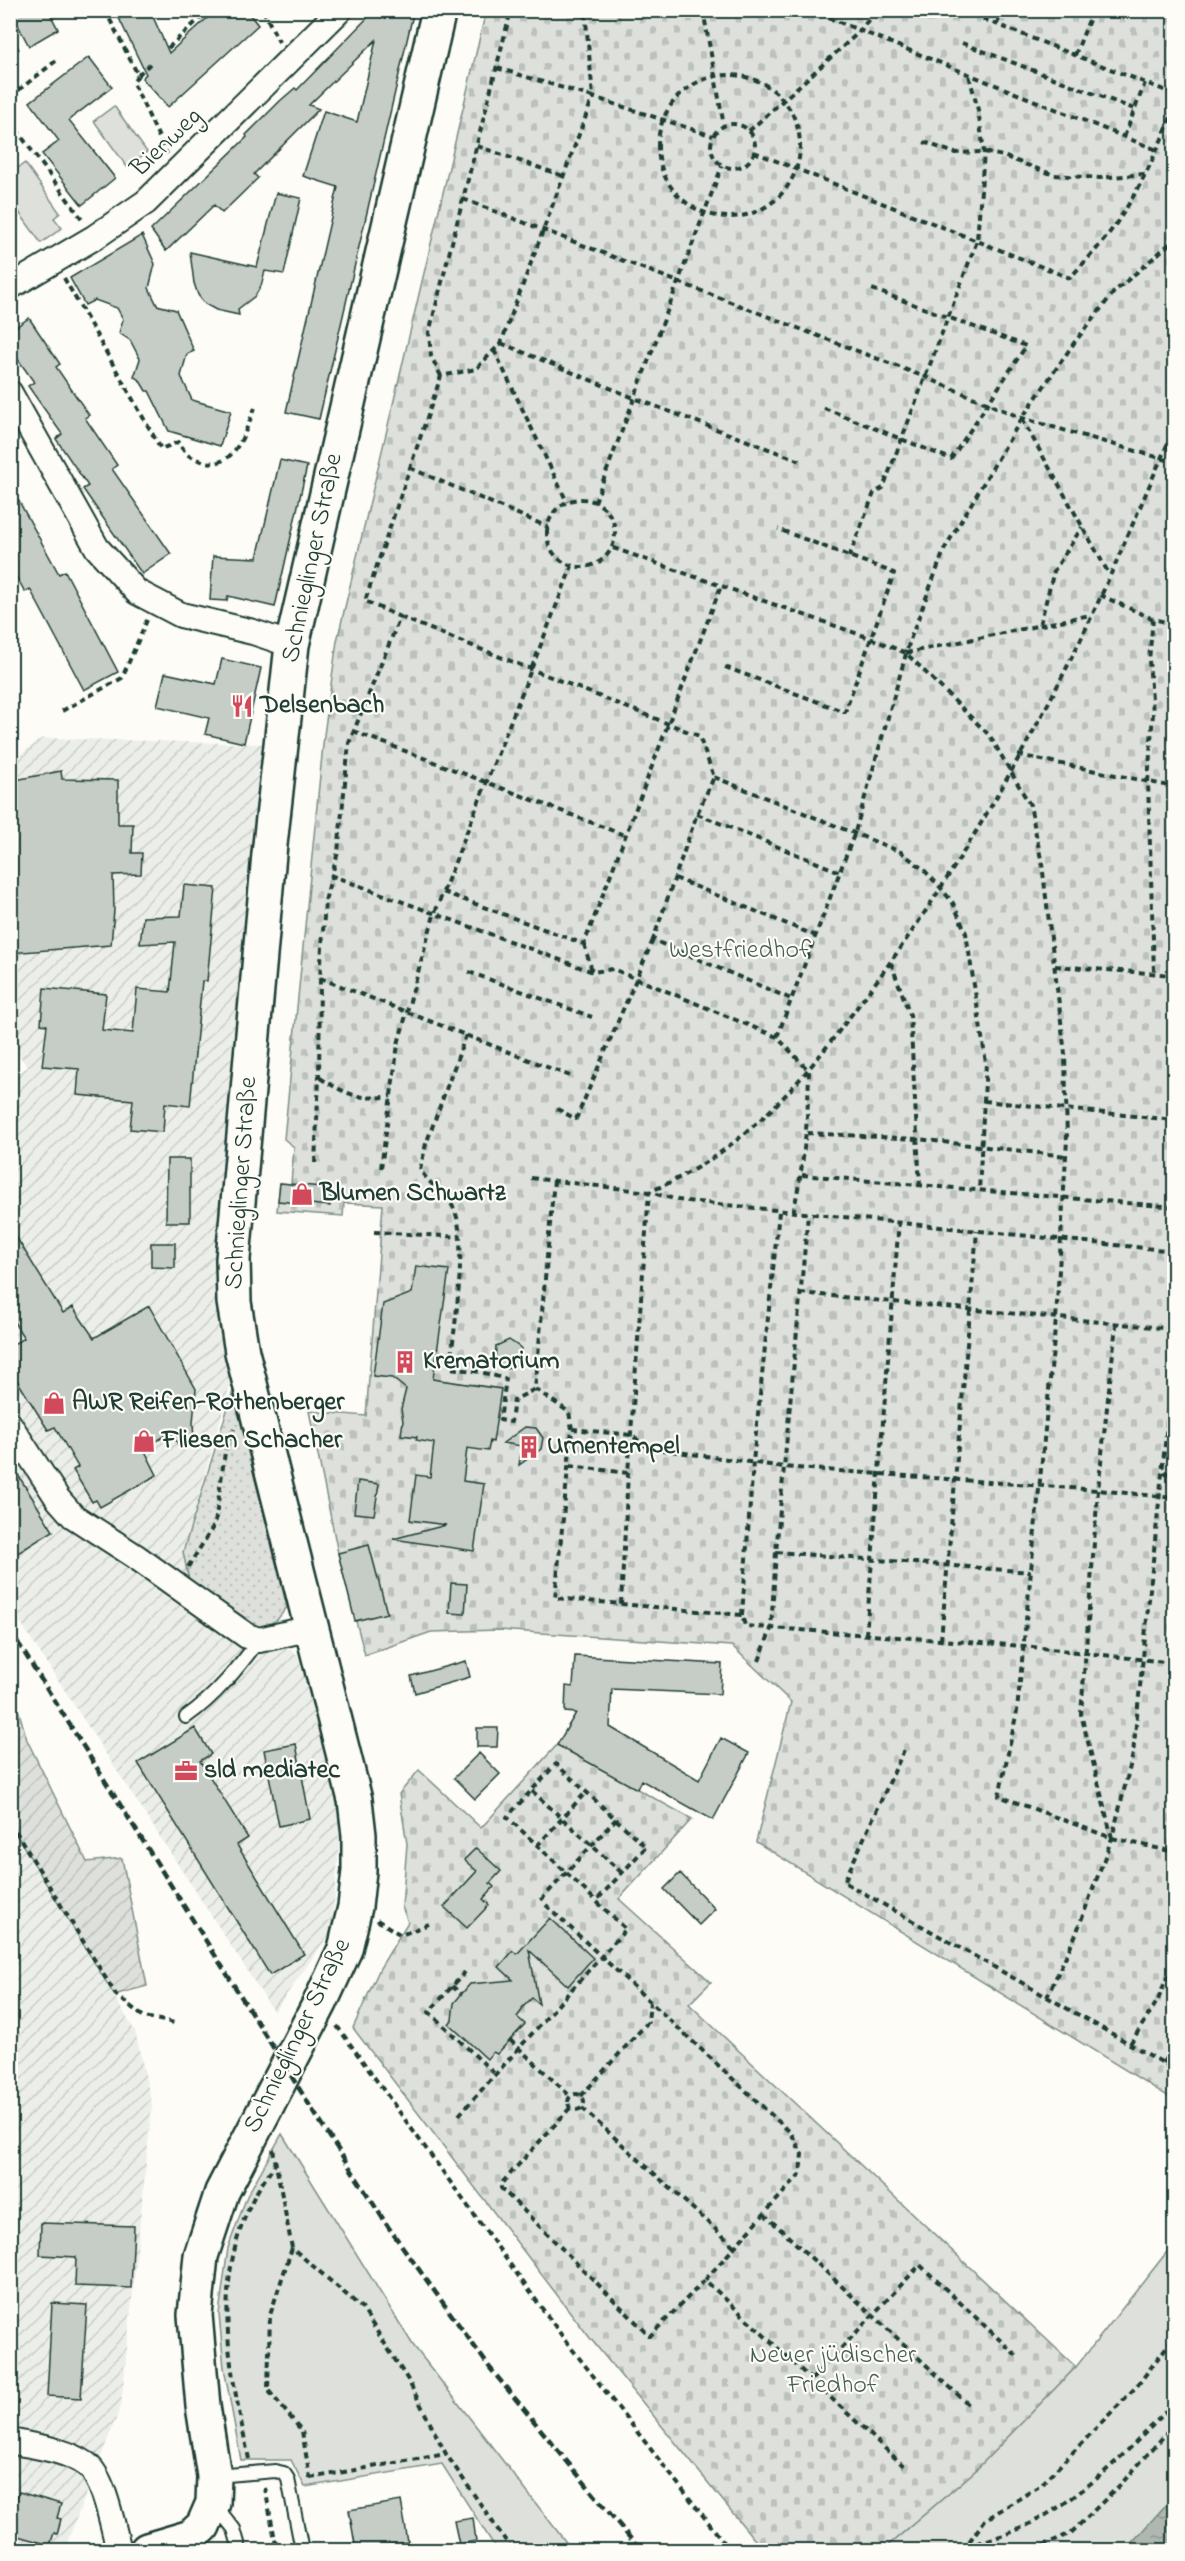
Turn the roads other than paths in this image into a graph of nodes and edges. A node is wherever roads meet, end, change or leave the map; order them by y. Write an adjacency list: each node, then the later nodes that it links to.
1 (340, 10): 3 (street, Bienweg)
2 (439, 10): 5 (main road, Schnieglinger Straße)
3 (10, 287)
4 (10, 393): 5 (street)
5 (292, 645): 7 (main road, Schnieglinger Straße)
6 (10, 1425): 8 (street)
7 (311, 1628): 8 (street); 11 (main road, Schnieglinger Straße)
8 (259, 1640): 9 (lane)
9 (186, 1717)
10 (10, 2441): 12 (street)
11 (214, 2489): 13 (main road); 14 (lane); 15 (lane)
12 (119, 2550)
13 (147, 2550)
14 (240, 2550)
15 (302, 2550)

